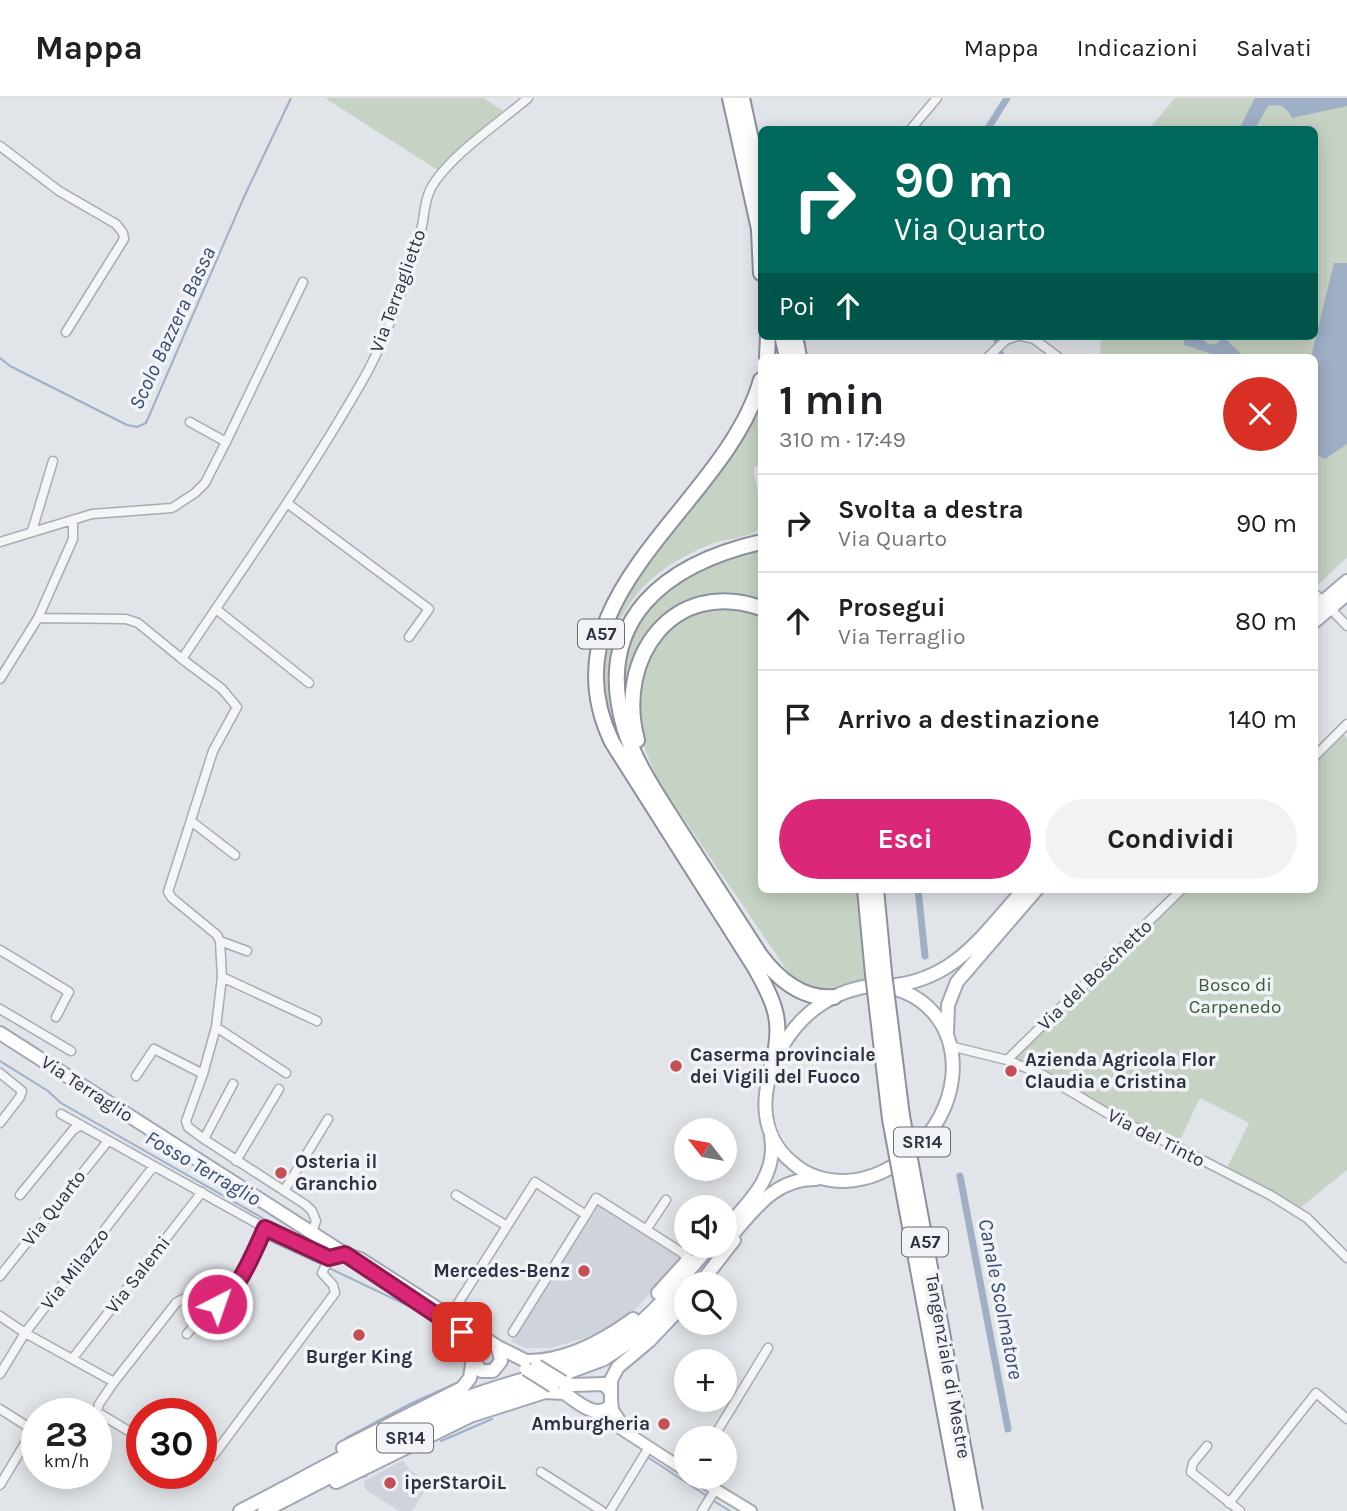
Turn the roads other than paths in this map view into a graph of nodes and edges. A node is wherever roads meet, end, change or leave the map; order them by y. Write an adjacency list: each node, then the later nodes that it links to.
1 (528, 98): 19 (street, Via Terraglietto)
2 (730, 98): 8 (highway)
3 (742, 98): 7 (highway)
4 (937, 98): 5 (street)
5 (914, 126)
6 (0, 146): 10 (street)
7 (758, 172)
8 (758, 225)
9 (303, 282): 17 (street)
10 (66, 332)
11 (1011, 340): 13 (street)
12 (1035, 340): 14 (street)
13 (991, 354)
14 (1054, 354)
15 (758, 389): 39 (highway, A57)
16 (190, 422): 17 (street)
17 (226, 442): 20 (street)
18 (53, 461): 21 (street)
19 (287, 503): 29 (street, Via Terraglietto); 32 (street)
20 (73, 520): 21 (street); 30 (street)
21 (32, 531): 23 (street)
22 (758, 536): 39 (highway, A57)
23 (0, 542)
24 (758, 543): 38 (highway, A57)
25 (1347, 581): 27 (main road)
26 (1347, 594): 27 (main road)
27 (1320, 603): 31 (street)
28 (758, 607): 38 (highway, A57)
29 (216, 609): 33 (street, Via Terraglietto); 35 (street)
30 (38, 618): 33 (street); 34 (street)
31 (1347, 626)
32 (409, 637)
33 (182, 659): 40 (street)
34 (0, 679)
35 (309, 682)
36 (1347, 724): 37 (street)
37 (1318, 753)
38 (657, 794): 52 (highway, A57)
39 (656, 811): 61 (highway, A57)
40 (191, 821): 41 (street); 47 (street)
41 (235, 855)
42 (866, 893): 51 (highway, Tangenziale di Mestre / A57)
43 (877, 893): 51 (highway, Tangenziale di Mestre / A57)
44 (1020, 893): 51 (main road, SR14)
45 (1034, 893): 58 (main road, SR14)
46 (1178, 893): 60 (street, Via del Boschetto)
47 (220, 940): 49 (street); 50 (street)
48 (0, 950): 54 (street)
49 (247, 951)
50 (222, 977): 55 (street); 56 (street)
51 (879, 978): 52 (main road, SR14); 58 (main road, SR14); 139 (highway, Tangenziale di Mestre / A57, bridge); 140 (highway, Tangenziale di Mestre / A57, bridge)
52 (834, 997): 61 (main road, SR14)
53 (0, 1010): 59 (street)
54 (56, 1017)
55 (317, 1021)
56 (216, 1027): 63 (street); 64 (street)
57 (0, 1033): 90 (main road, Via Terraglio)
58 (949, 1044): 60 (street, Via del Tinto); 77 (main road, SR14)
59 (71, 1051)
60 (1007, 1060): 93 (street, Via del Tinto)
61 (772, 1066): 72 (main road, SR14)
62 (0, 1073): 70 (street)
63 (286, 1073)
64 (204, 1074): 65 (street); 73 (street)
65 (136, 1076)
66 (233, 1084): 73 (street)
67 (279, 1089): 75 (street)
68 (61, 1114): 71 (street)
69 (327, 1119): 78 (street)
70 (0, 1123)
71 (80, 1125): 74 (street); 80 (street, Via Quarto)
72 (770, 1133): 77 (main road, SR14); 84 (main road, SR14)
73 (204, 1139): 75 (street)
74 (108, 1141): 76 (street); 97 (street, Via Quarto)
75 (236, 1161): 78 (street)
76 (153, 1167): 79 (street); 104 (street, Via Milazzo)
77 (823, 1179): 85 (main road, SR14)
78 (284, 1191): 90 (street)
79 (202, 1192): 87 (street); 109 (street, Via Salemi)
80 (20, 1195)
81 (456, 1195): 86 (street)
82 (666, 1200): 88 (street)
83 (586, 1215): 86 (street); 88 (street); 103 (street)
84 (737, 1215)
85 (743, 1223): 89 (main road, SR14); 96 (main road, SR14)
86 (507, 1226): 102 (street)
87 (267, 1230): 91 (street); 99 (street)
88 (646, 1230): 94 (street)
89 (737, 1230)
90 (312, 1232): 91 (main road, Via Terraglio)
91 (335, 1258): 102 (main road, Via Terraglio); 110 (main road, Via Terraglio); 124 (street)
92 (713, 1258): 95 (main road, SR14)
93 (1347, 1258)
94 (694, 1259): 106 (main road, SR14); 113 (main road, SR14)
95 (700, 1272)
96 (709, 1272)
97 (0, 1276)
98 (674, 1302): 113 (main road, SR14)
99 (217, 1304): 105 (street); 114 (street)
100 (0, 1315): 104 (street)
101 (674, 1315): 116 (main road)
102 (450, 1316): 106 (main road); 107 (main road, Via Terraglio)
103 (513, 1332)
104 (25, 1333): 109 (street); 112 (street, Via Milazzo)
105 (187, 1334)
106 (602, 1339): 113 (main road, SR14)
107 (495, 1345): 110 (main road); 111 (main road); 113 (main road, Via Terraglio)
108 (768, 1348): 120 (street)
109 (73, 1358): 114 (street)
110 (472, 1358): 111 (main road); 131 (main road)
111 (496, 1368): 113 (main road, Via Terraglio)
112 (0, 1374)
113 (545, 1376): 115 (main road, Via Terraglio); 118 (main road, Via Terraglio); 131 (main road, SR14); 131 (main road)
114 (114, 1382): 121 (street)
115 (590, 1385): 116 (main road); 118 (main road)
116 (611, 1396): 118 (main road); 122 (main road, Via Terraglio)
117 (0, 1409): 128 (street)
118 (591, 1410): 122 (main road, Via Terraglio)
119 (1347, 1419): 132 (street)
120 (720, 1426)
121 (126, 1429)
122 (630, 1434): 125 (main road, Via Terraglio)
123 (1207, 1446): 132 (street)
124 (217, 1451)
125 (646, 1452): 126 (main road, Via Terraglio); 136 (street)
126 (674, 1465)
127 (541, 1472): 135 (street)
128 (0, 1485)
129 (708, 1489): 130 (main road)
130 (713, 1494): 137 (street); 138 (main road)
131 (281, 1496): 133 (main road, SR14); 134 (main road, SR14)
132 (1229, 1503): 141 (street)
133 (240, 1511)
134 (264, 1511)
135 (602, 1511)
136 (610, 1511)
137 (702, 1511)
138 (751, 1511)
139 (963, 1511)
140 (975, 1511)
141 (1240, 1511)

